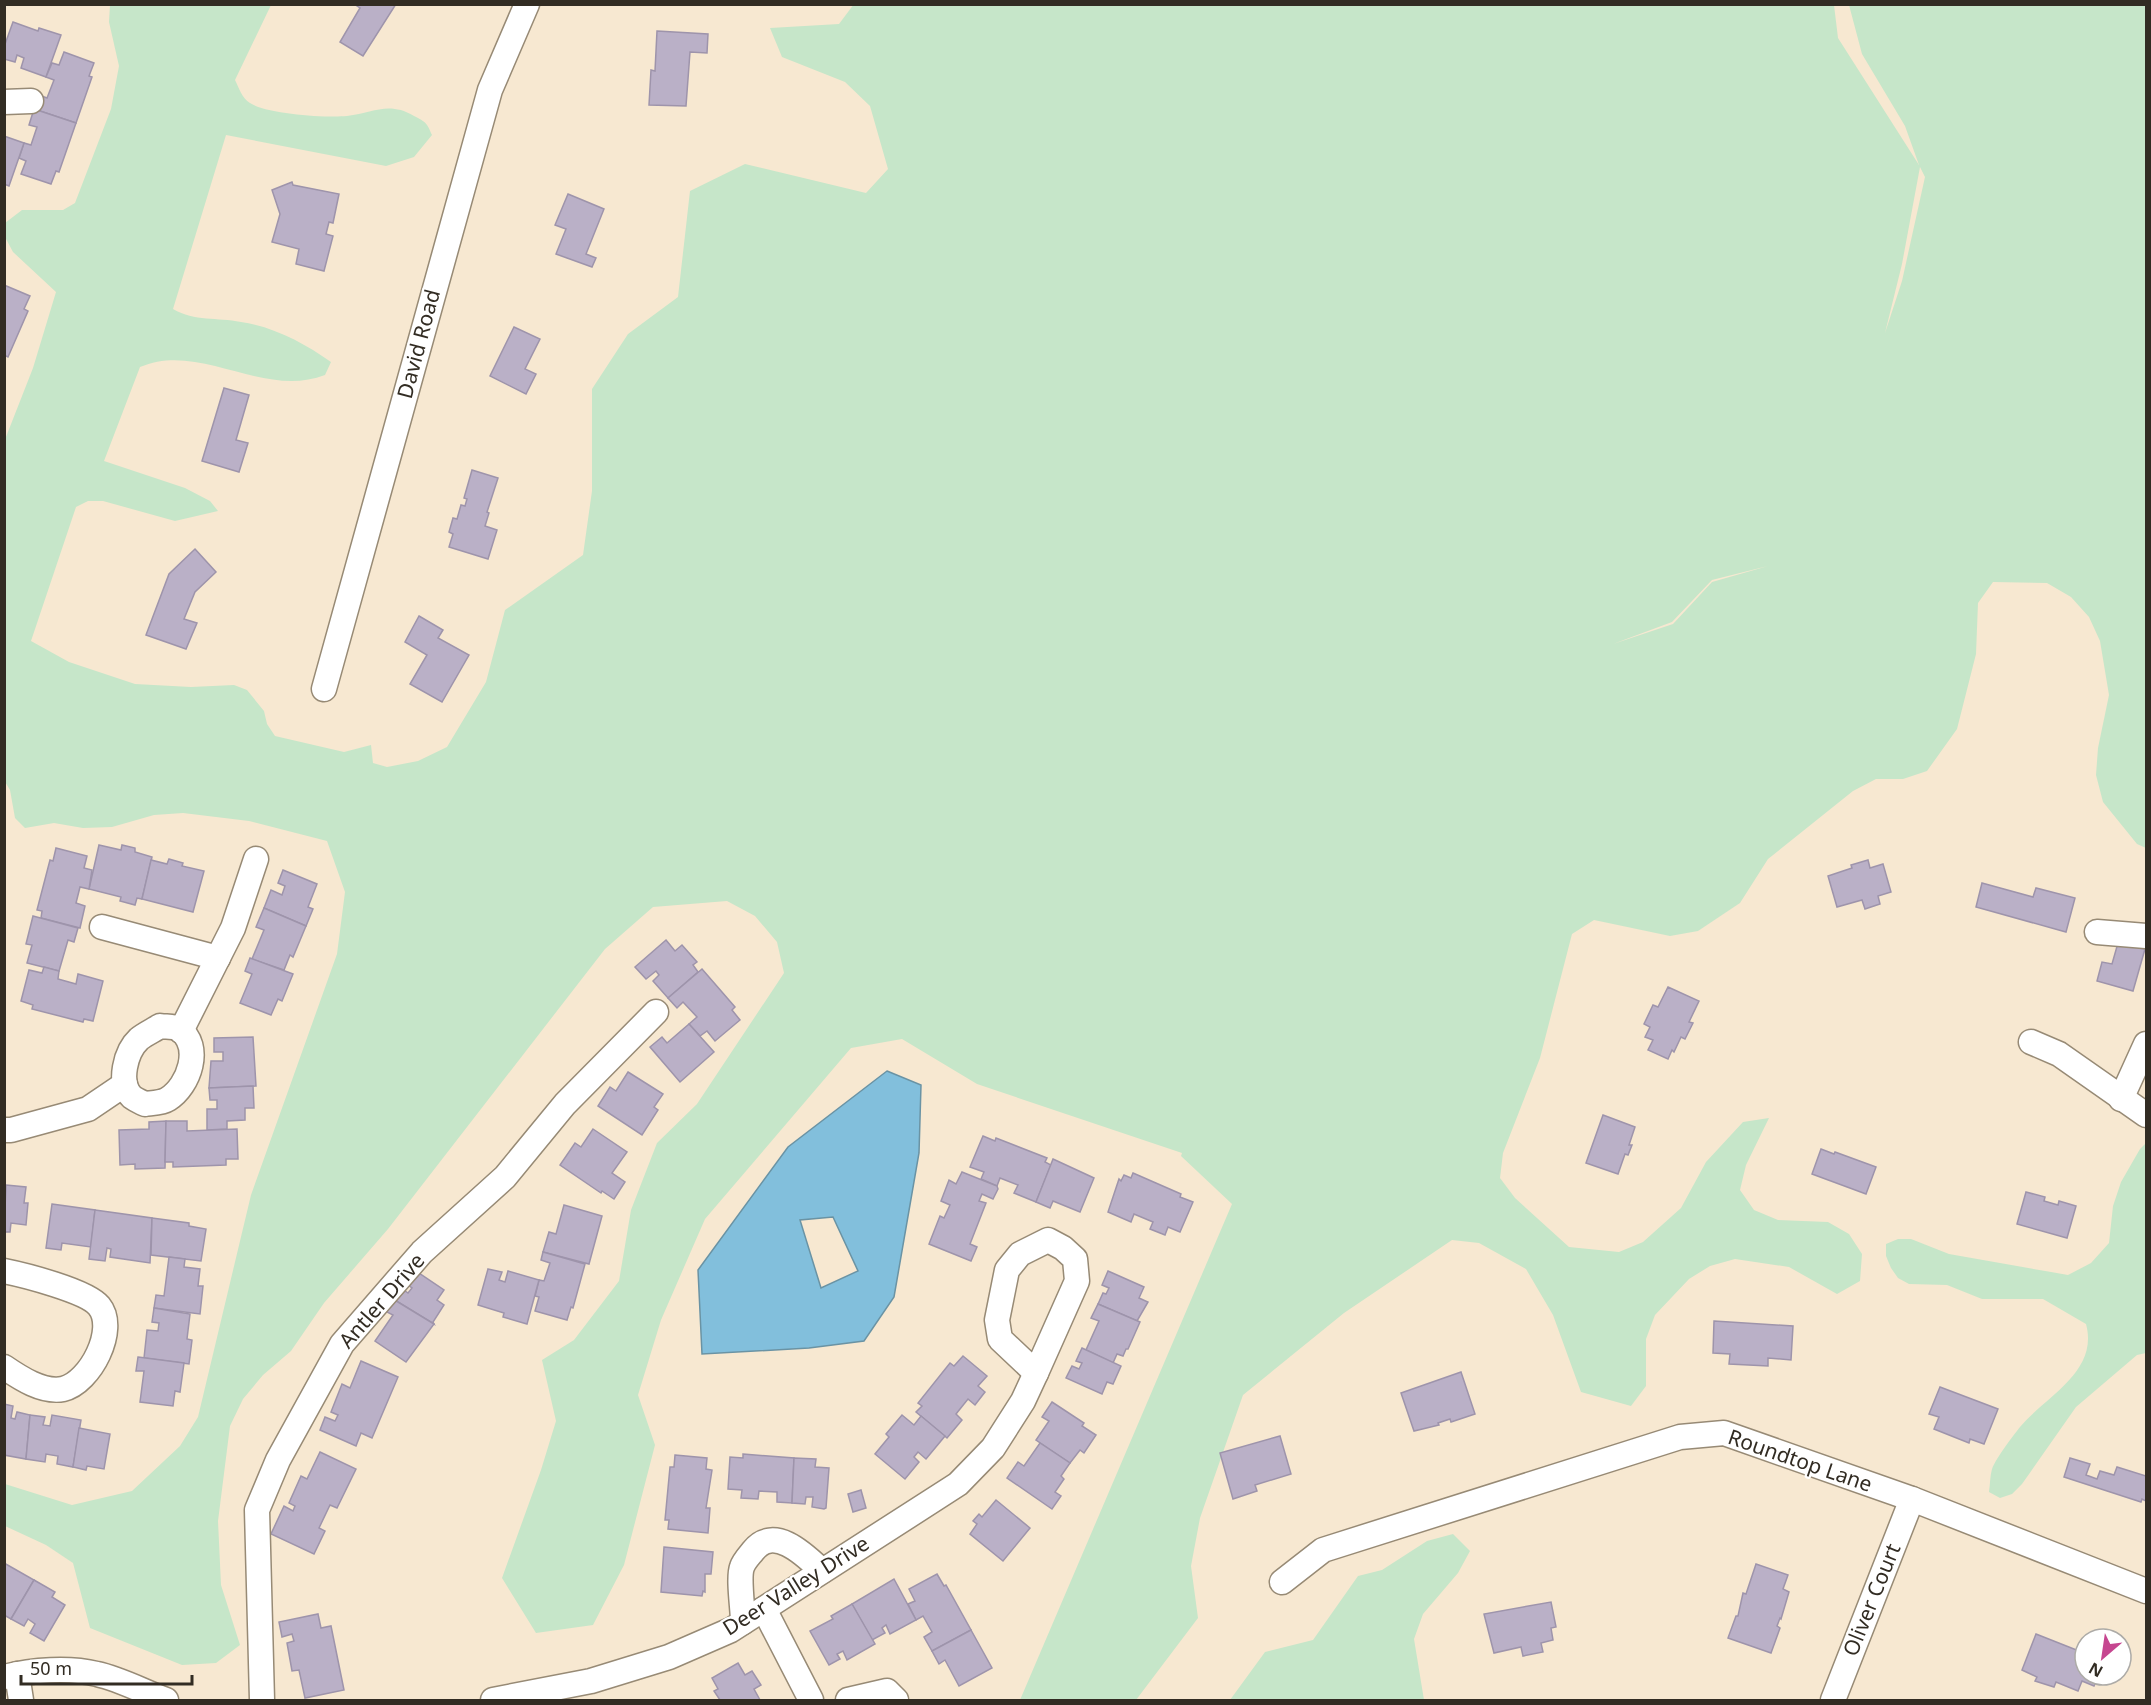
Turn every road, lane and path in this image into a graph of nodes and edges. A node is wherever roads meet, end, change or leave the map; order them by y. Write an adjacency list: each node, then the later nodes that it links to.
1 (527, 4): 4 (street, David Road)
2 (31, 101): 3 (street)
3 (4, 102)
4 (324, 689)
5 (256, 859): 9 (street)
6 (102, 927): 9 (street)
7 (2097, 932): 8 (street)
8 (2146, 936)
9 (218, 958): 11 (street)
10 (656, 1012): 31 (street, Antler Drive)
11 (181, 1030): 14 (street); 14 (street)
12 (2031, 1042): 15 (street)
13 (2146, 1044): 15 (street)
14 (125, 1084): 17 (street)
15 (2121, 1099): 16 (street)
16 (2146, 1115)
17 (4, 1130)
18 (4, 1271): 19 (street)
19 (4, 1366)
20 (1036, 1374): 20 (street, Deer Valley Drive); 22 (street, Deer Valley Drive)
21 (1912, 1499): 23 (street, Roundtop Lane); 24 (street, Roundtop Lane); 36 (street, Oliver Court)
22 (822, 1572): 25 (street, Deer Valley Drive); 26 (street)
23 (1282, 1582)
24 (2146, 1591)
25 (764, 1609): 26 (street, Deer Valley Drive); 33 (street)
26 (743, 1622): 28 (street, Deer Valley Drive)
27 (11, 1676): 29 (street); 30 (street)
28 (593, 1691): 32 (street, Deer Valley Drive)
29 (21, 1701)
30 (166, 1701)
31 (262, 1701)
32 (493, 1701)
33 (811, 1701)
34 (848, 1701): 35 (street)
35 (896, 1701)
36 (1833, 1701)

